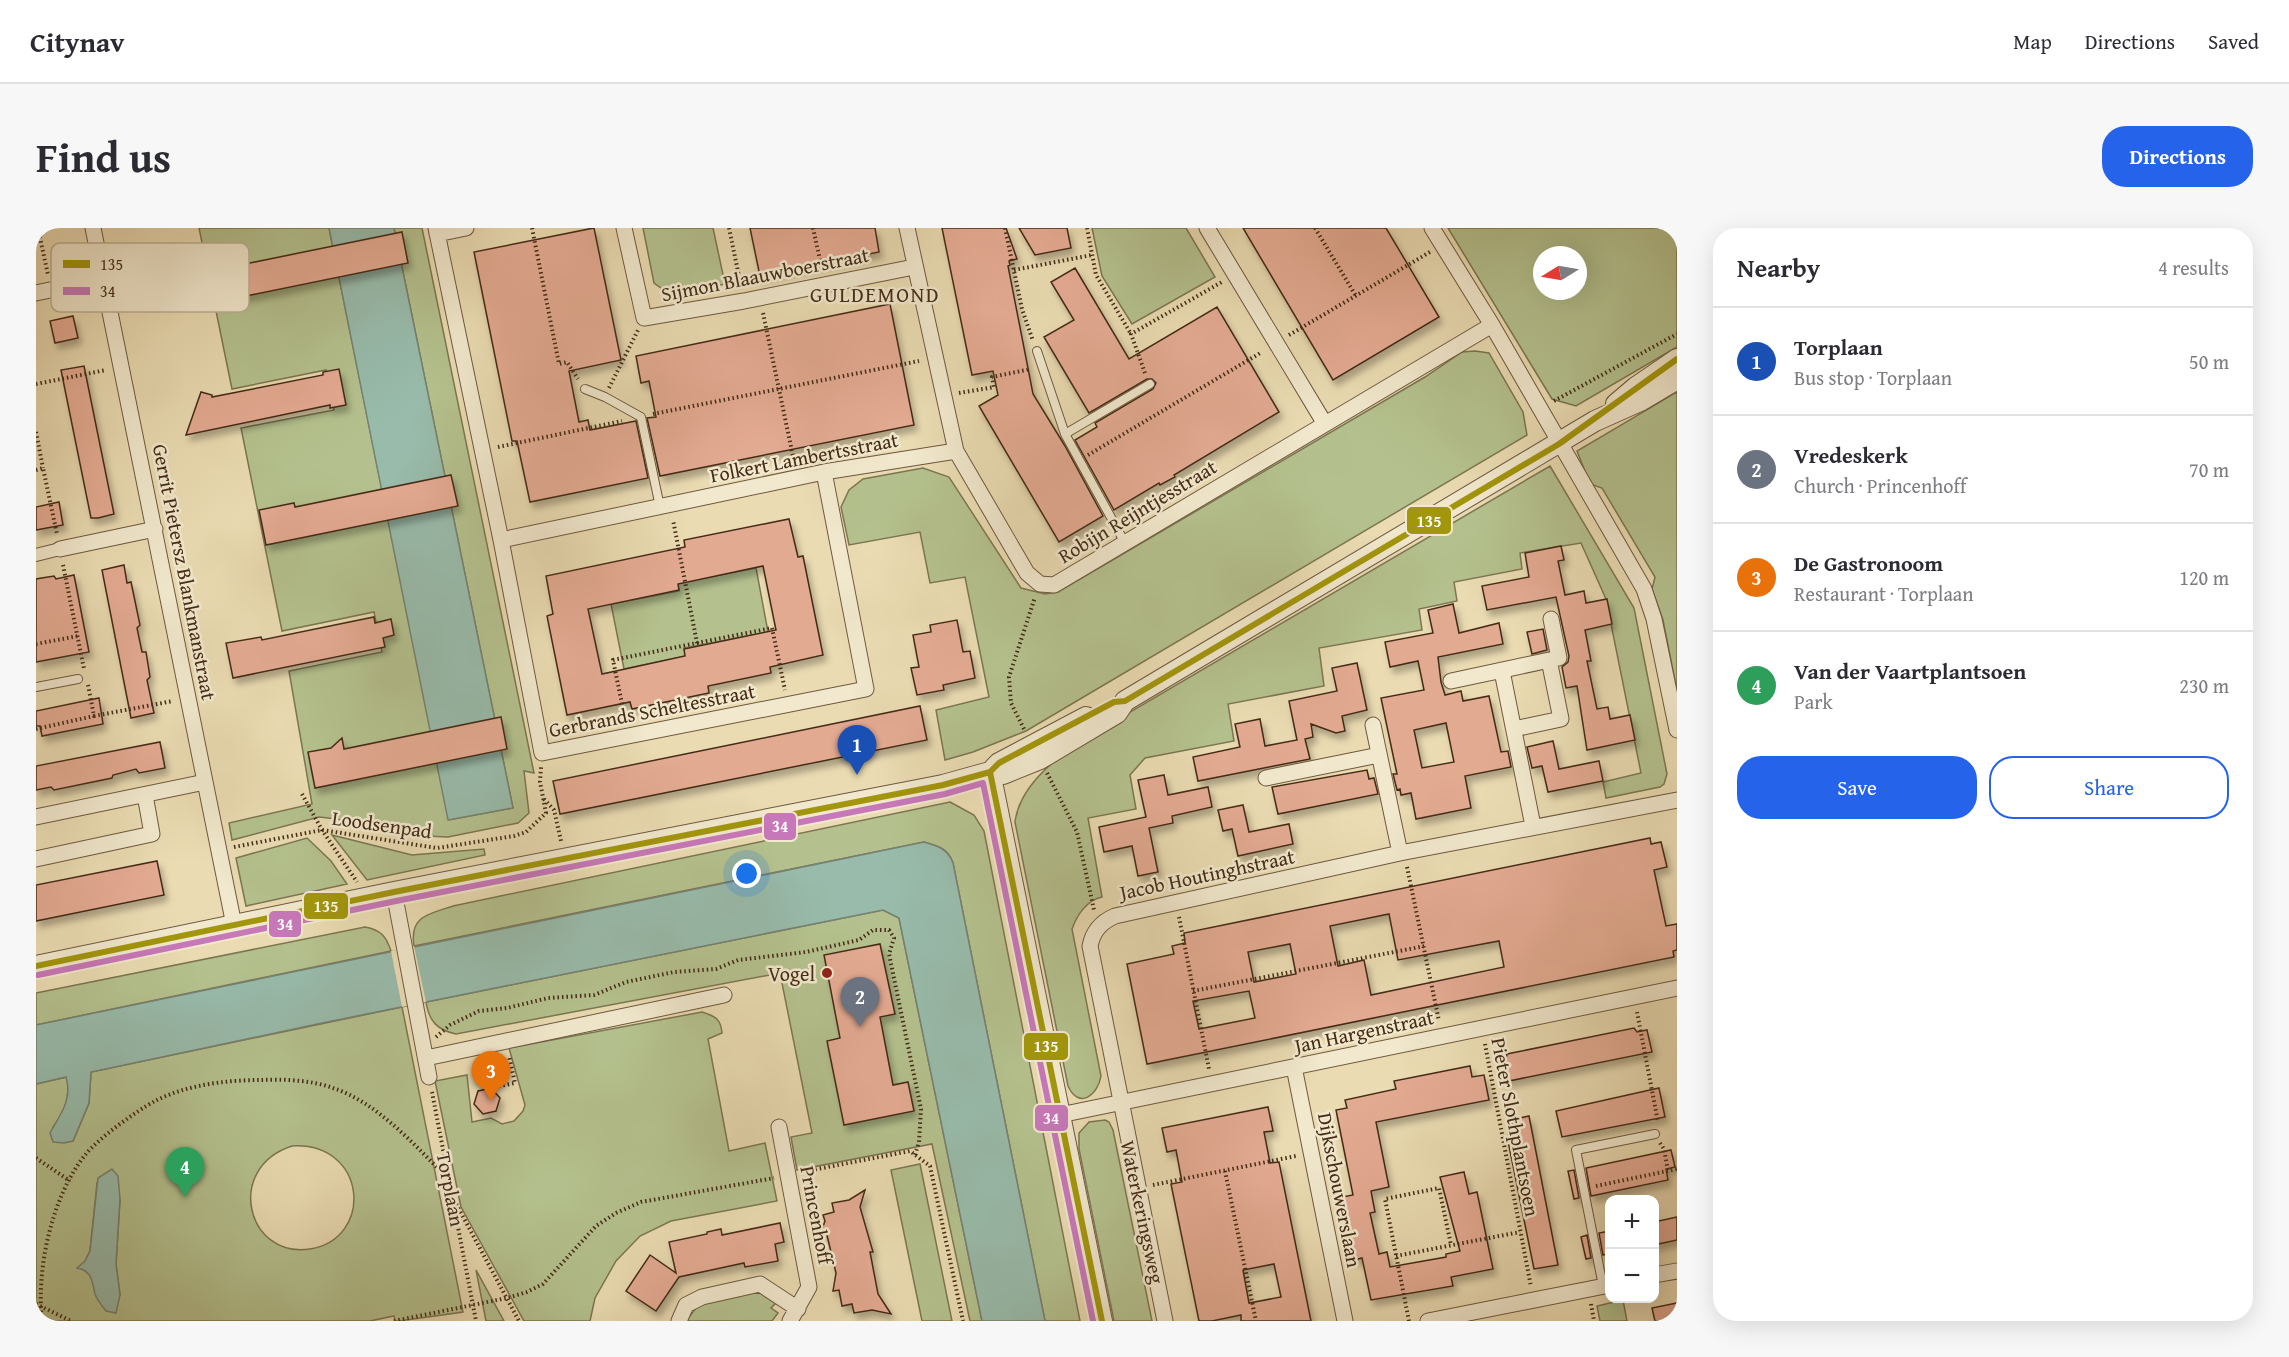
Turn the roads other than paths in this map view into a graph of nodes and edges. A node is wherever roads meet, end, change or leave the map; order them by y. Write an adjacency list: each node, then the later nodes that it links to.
1 (93, 228): 8 (street, Gerrit Pietersz Blankmanstraat)
2 (466, 228): 7 (street)
3 (624, 228): 9 (street, Sijmon Blaauwboerstraat)
4 (907, 228): 9 (street, Robijn Reijntjesstraat)
5 (1207, 228): 18 (street)
6 (1432, 228): 11 (street)
7 (437, 231): 25 (street, Gerbrands Scheltesstraat)
8 (96, 243)
9 (914, 267): 21 (street, Robijn Reijntjesstraat)
10 (111, 312): 24 (street, Gerrit Pietersz Blankmanstraat)
11 (1492, 325): 18 (street, Robijn Reijntjesstraat); 20 (street)
12 (1037, 351): 19 (lane)
13 (1677, 359): 17 (street)
14 (1677, 379): 17 (street)
15 (1150, 384): 19 (lane)
16 (585, 389): 23 (lane)
17 (1595, 421): 20 (street)
18 (1325, 424): 26 (street, Robijn Reijntjesstraat)
19 (1065, 434): 26 (lane)
20 (1559, 444): 37 (street); 39 (street)
21 (956, 451): 22 (street, Folkert Lambertsstraat); 26 (street, Robijn Reijntjesstraat)
22 (824, 472): 23 (street, Folkert Lambertsstraat); 25 (street, Gerbrands Scheltesstraat)
23 (665, 506): 25 (street, Folkert Lambertsstraat)
24 (155, 529): 27 (street); 41 (street, Gerrit Pietersz Blankmanstraat)
25 (501, 540)
26 (1125, 543)
27 (60, 549): 28 (street)
28 (36, 555)
29 (1551, 619): 30 (street)
30 (1548, 660): 31 (street); 36 (street)
31 (1502, 670): 33 (street); 36 (street)
32 (78, 679): 34 (lane)
33 (1451, 681)
34 (36, 687)
35 (1373, 725): 38 (street)
36 (1514, 729): 45 (street)
37 (1677, 730)
38 (1379, 755): 40 (street); 46 (street)
39 (990, 772): 48 (street); 57 (street)
40 (1266, 778)
41 (205, 782): 42 (street); 49 (street, Gerrit Pietersz Blankmanstraat)
42 (145, 795): 44 (street); 47 (street)
43 (1677, 800): 45 (street, Jacob Houtinghstraat)
44 (36, 817)
45 (1533, 826): 46 (street, Jacob Houtinghstraat)
46 (1400, 853): 56 (street, Jacob Houtinghstraat)
47 (36, 859)
48 (394, 892): 49 (street); 53 (street)
49 (234, 925): 50 (street)
50 (36, 966)
51 (1677, 988): 54 (street, Jan Hargenstraat)
52 (724, 995): 53 (street)
53 (426, 1058): 55 (street)
54 (1294, 1067): 56 (street, Jan Hargenstraat); 68 (street, Dijkschouwerslaan)
55 (429, 1077)
56 (1121, 1104): 57 (street, Jan Hargenstraat); 67 (street, Waterkeringsweg)
57 (1060, 1115): 66 (street)
58 (779, 1127): 64 (street, Princenhoff)
59 (1655, 1134): 62 (lane)
60 (1677, 1271): 61 (street)
61 (1659, 1274)
62 (1605, 1281)
63 (1605, 1285): 69 (street)
64 (794, 1315): 65 (street, Princenhoff)
65 (679, 1321)
66 (1102, 1321)
67 (1165, 1321)
68 (1345, 1321)
69 (1428, 1321)

